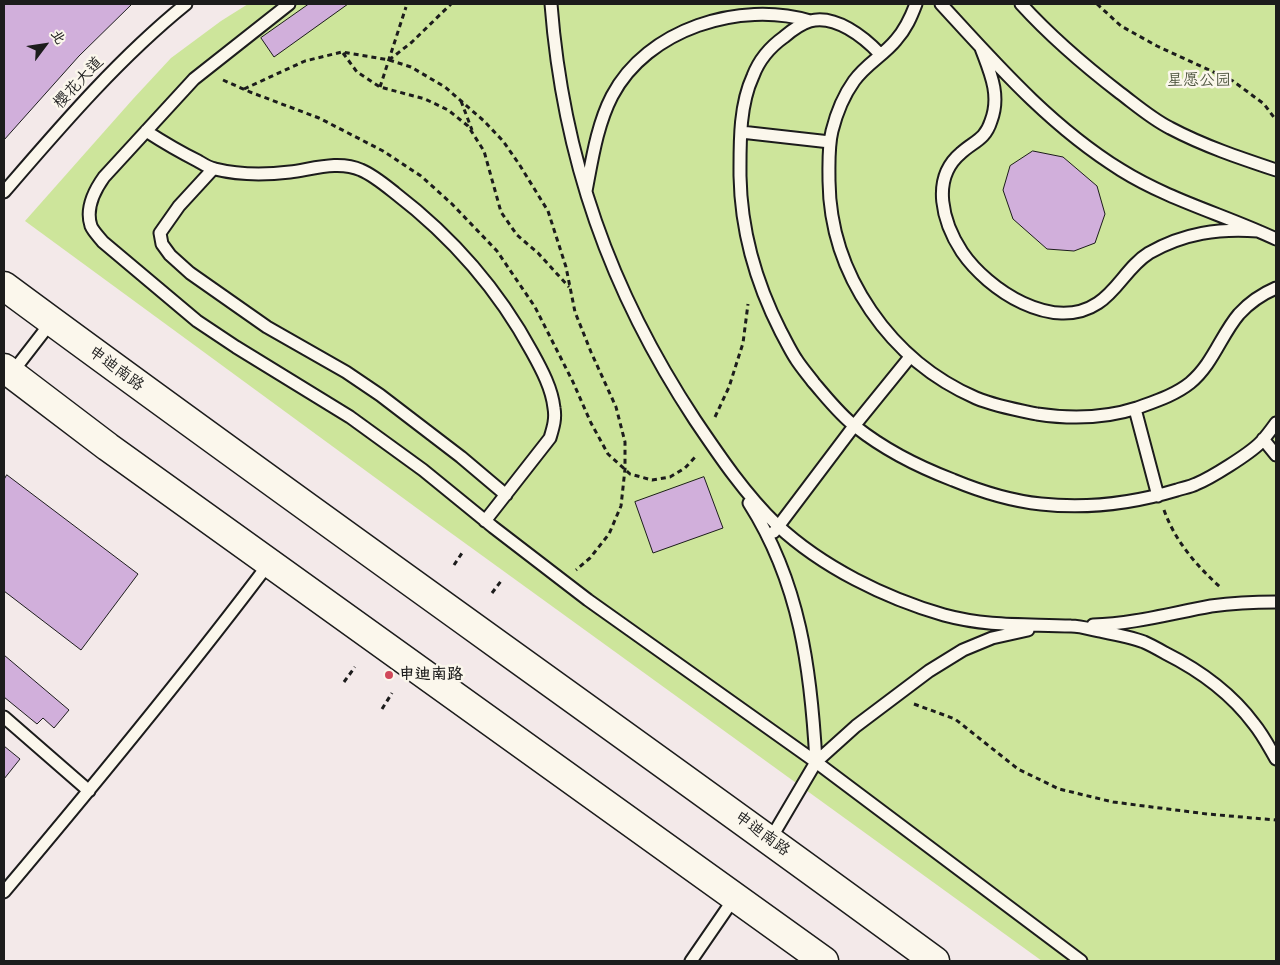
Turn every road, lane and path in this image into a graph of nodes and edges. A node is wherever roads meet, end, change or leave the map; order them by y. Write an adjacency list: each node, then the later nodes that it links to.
1 (186, 4): 25 (lane, 樱花大道)
2 (289, 4): 19 (lane)
3 (452, 4): 14 (path)
4 (551, 4): 26 (lane)
5 (916, 4): 13 (lane)
6 (941, 4): 11 (lane)
7 (1021, 4): 24 (lane)
8 (1097, 4): 18 (path)
9 (406, 6): 14 (path)
10 (810, 21): 13 (lane); 20 (lane); 26 (lane)
11 (981, 48): 27 (lane); 27 (lane)
12 (342, 52): 14 (path); 15 (path); 16 (path)
13 (880, 54): 22 (lane)
14 (389, 60): 15 (path); 17 (path)
15 (380, 87): 21 (path)
16 (244, 89)
17 (460, 100): 21 (path); 30 (path)
18 (1276, 120)
19 (146, 131): 23 (lane); 45 (lane)
20 (742, 132): 22 (lane); 38 (lane)
21 (476, 140): 30 (path)
22 (830, 142): 34 (lane)
23 (213, 169): 43 (lane); 43 (lane)
24 (1276, 170)
25 (4, 192)
26 (586, 193): 39 (lane)
27 (1258, 230): 28 (lane)
28 (1276, 239)
29 (4, 286): 33 (street, 申迪南路)
30 (570, 287): 52 (path)
31 (1276, 288): 36 (lane)
32 (748, 299): 39 (path)
33 (52, 321): 35 (lane); 67 (street, 申迪南路)
34 (910, 357): 36 (lane); 38 (lane)
35 (6, 375): 49 (street)
36 (1135, 408): 44 (lane)
37 (1276, 423): 40 (lane)
38 (854, 426): 44 (lane); 46 (lane)
39 (706, 436): 42 (lane)
40 (1263, 439): 41 (lane); 44 (lane)
41 (1276, 455)
42 (719, 456): 46 (lane); 47 (lane)
43 (506, 495): 45 (lane)
44 (1158, 496): 55 (path)
45 (485, 521): 52 (lane)
46 (779, 527): 47 (lane); 56 (lane)
47 (770, 538): 64 (lane)
48 (462, 553): 50 (path)
49 (270, 562): 65 (lane); 69 (street)
50 (454, 565)
51 (501, 581): 53 (path)
52 (563, 581): 64 (lane)
53 (492, 593)
54 (1276, 602): 55 (lane)
55 (1238, 603): 56 (lane)
56 (1074, 626): 60 (lane); 63 (lane)
57 (354, 667): 58 (path)
58 (344, 682)
59 (392, 693): 61 (path)
60 (895, 696): 64 (lane); 66 (path)
61 (382, 709)
62 (4, 717): 65 (lane)
63 (1276, 758)
64 (816, 762): 67 (lane); 73 (lane)
65 (89, 791): 68 (lane)
66 (1276, 820)
67 (770, 840): 72 (street, 申迪南路)
68 (4, 892)
69 (735, 897): 70 (lane); 71 (street)
70 (691, 961)
71 (824, 961)
72 (935, 961)
73 (1081, 961)

